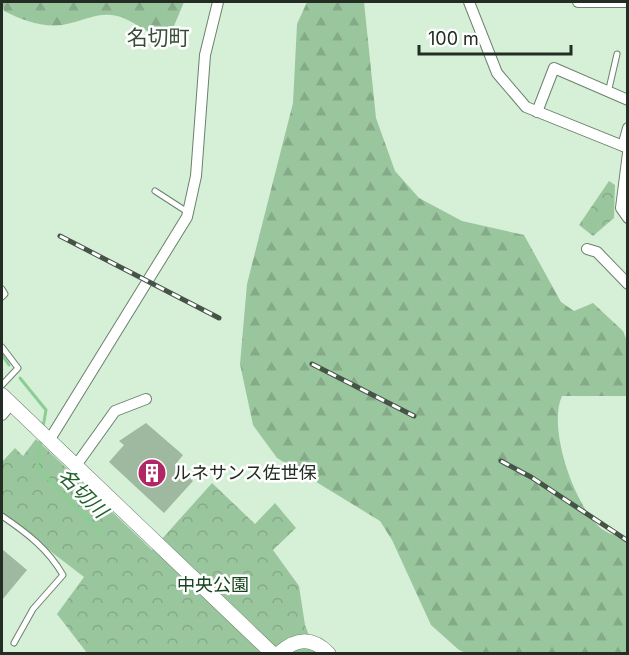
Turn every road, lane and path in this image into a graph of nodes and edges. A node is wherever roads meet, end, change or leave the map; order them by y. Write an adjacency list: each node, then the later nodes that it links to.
1 (218, 2): 12 (street)
2 (469, 2): 8 (street)
3 (578, 2): 4 (street)
4 (627, 2)
5 (617, 54): 6 (lane)
6 (608, 93): 7 (street); 8 (street)
7 (627, 100)
8 (537, 112): 10 (street)
9 (627, 128): 10 (street)
10 (626, 149): 13 (street)
11 (155, 191): 12 (lane)
12 (189, 213): 23 (street)
13 (627, 218)
14 (587, 249): 15 (street)
15 (627, 284)
16 (2, 289): 17 (lane)
17 (2, 297)
18 (2, 347): 19 (lane)
19 (2, 385)
20 (6, 399): 22 (street); 23 (street)
21 (146, 399): 24 (street)
22 (2, 415)
23 (49, 438): 24 (street)
24 (77, 464): 27 (street)
25 (2, 516): 26 (lane)
26 (14, 643)
27 (273, 654)
28 (278, 654): 29 (street)
29 (329, 654)

